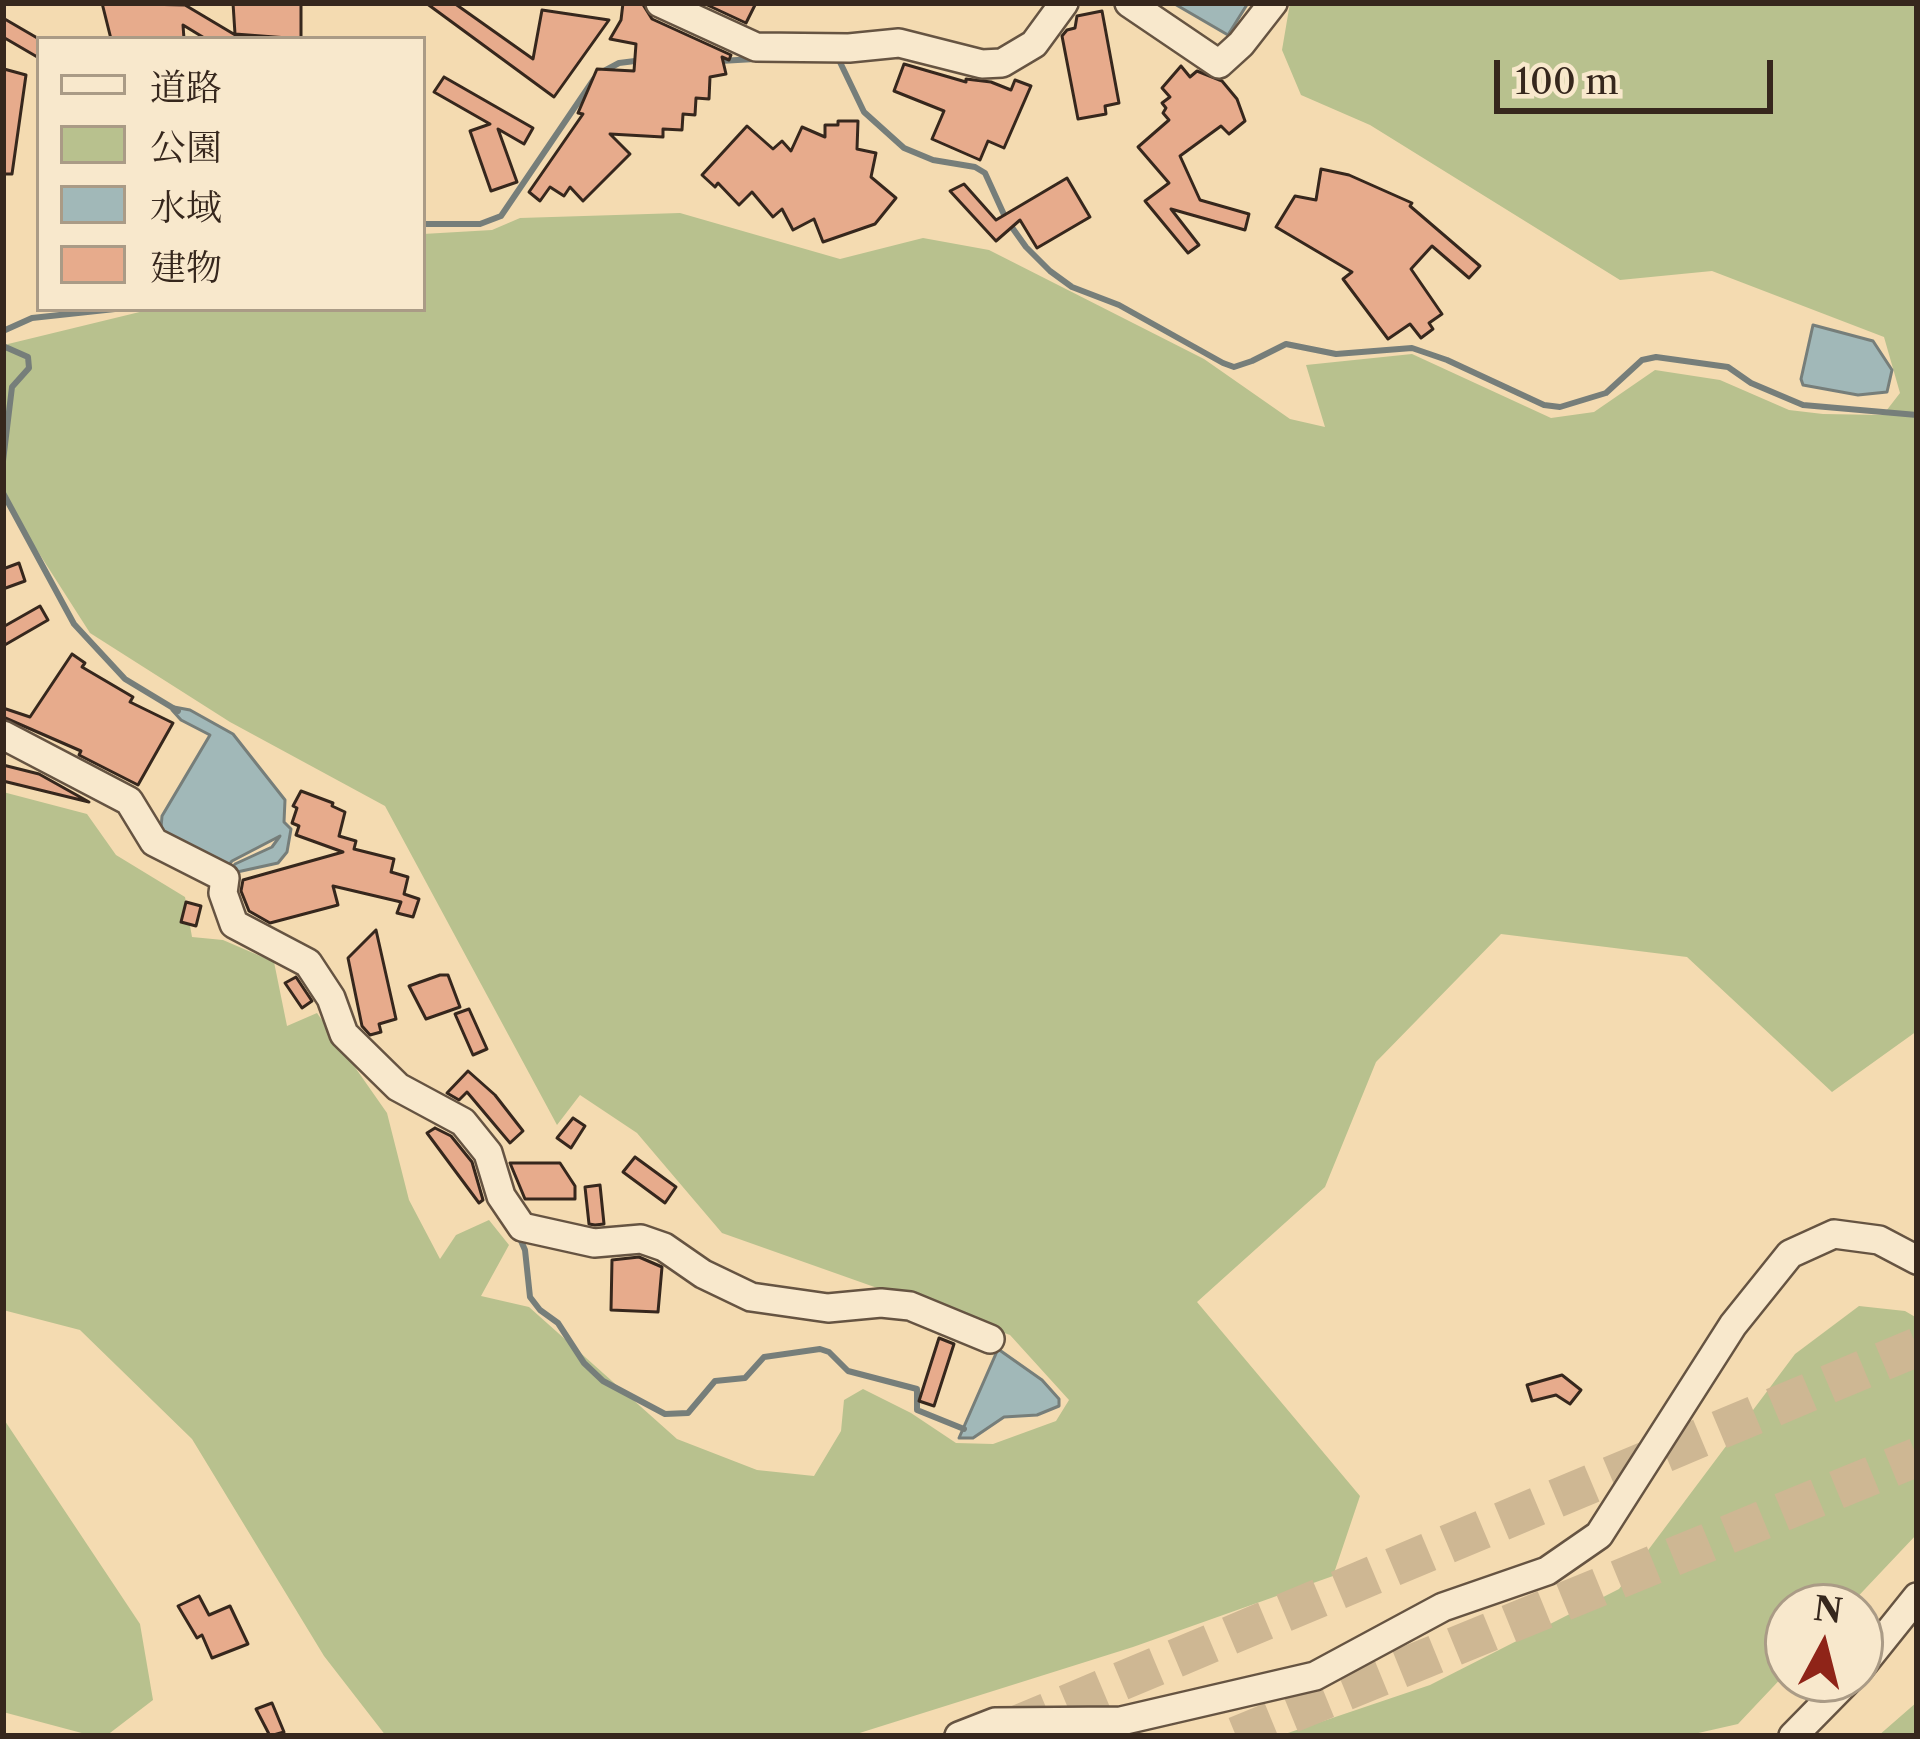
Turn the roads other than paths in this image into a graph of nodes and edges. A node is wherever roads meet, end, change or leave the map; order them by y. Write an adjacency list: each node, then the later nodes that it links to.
1 (660, 3): 2 (street)
2 (1064, 3)
3 (1129, 3): 4 (street)
4 (1273, 3)
5 (3, 735): 7 (street)
6 (1917, 1260): 11 (street)
7 (990, 1339)
8 (1917, 1597): 9 (street)
9 (1884, 1638)
10 (1825, 1703): 12 (street)
11 (959, 1736)
12 (1793, 1736)

